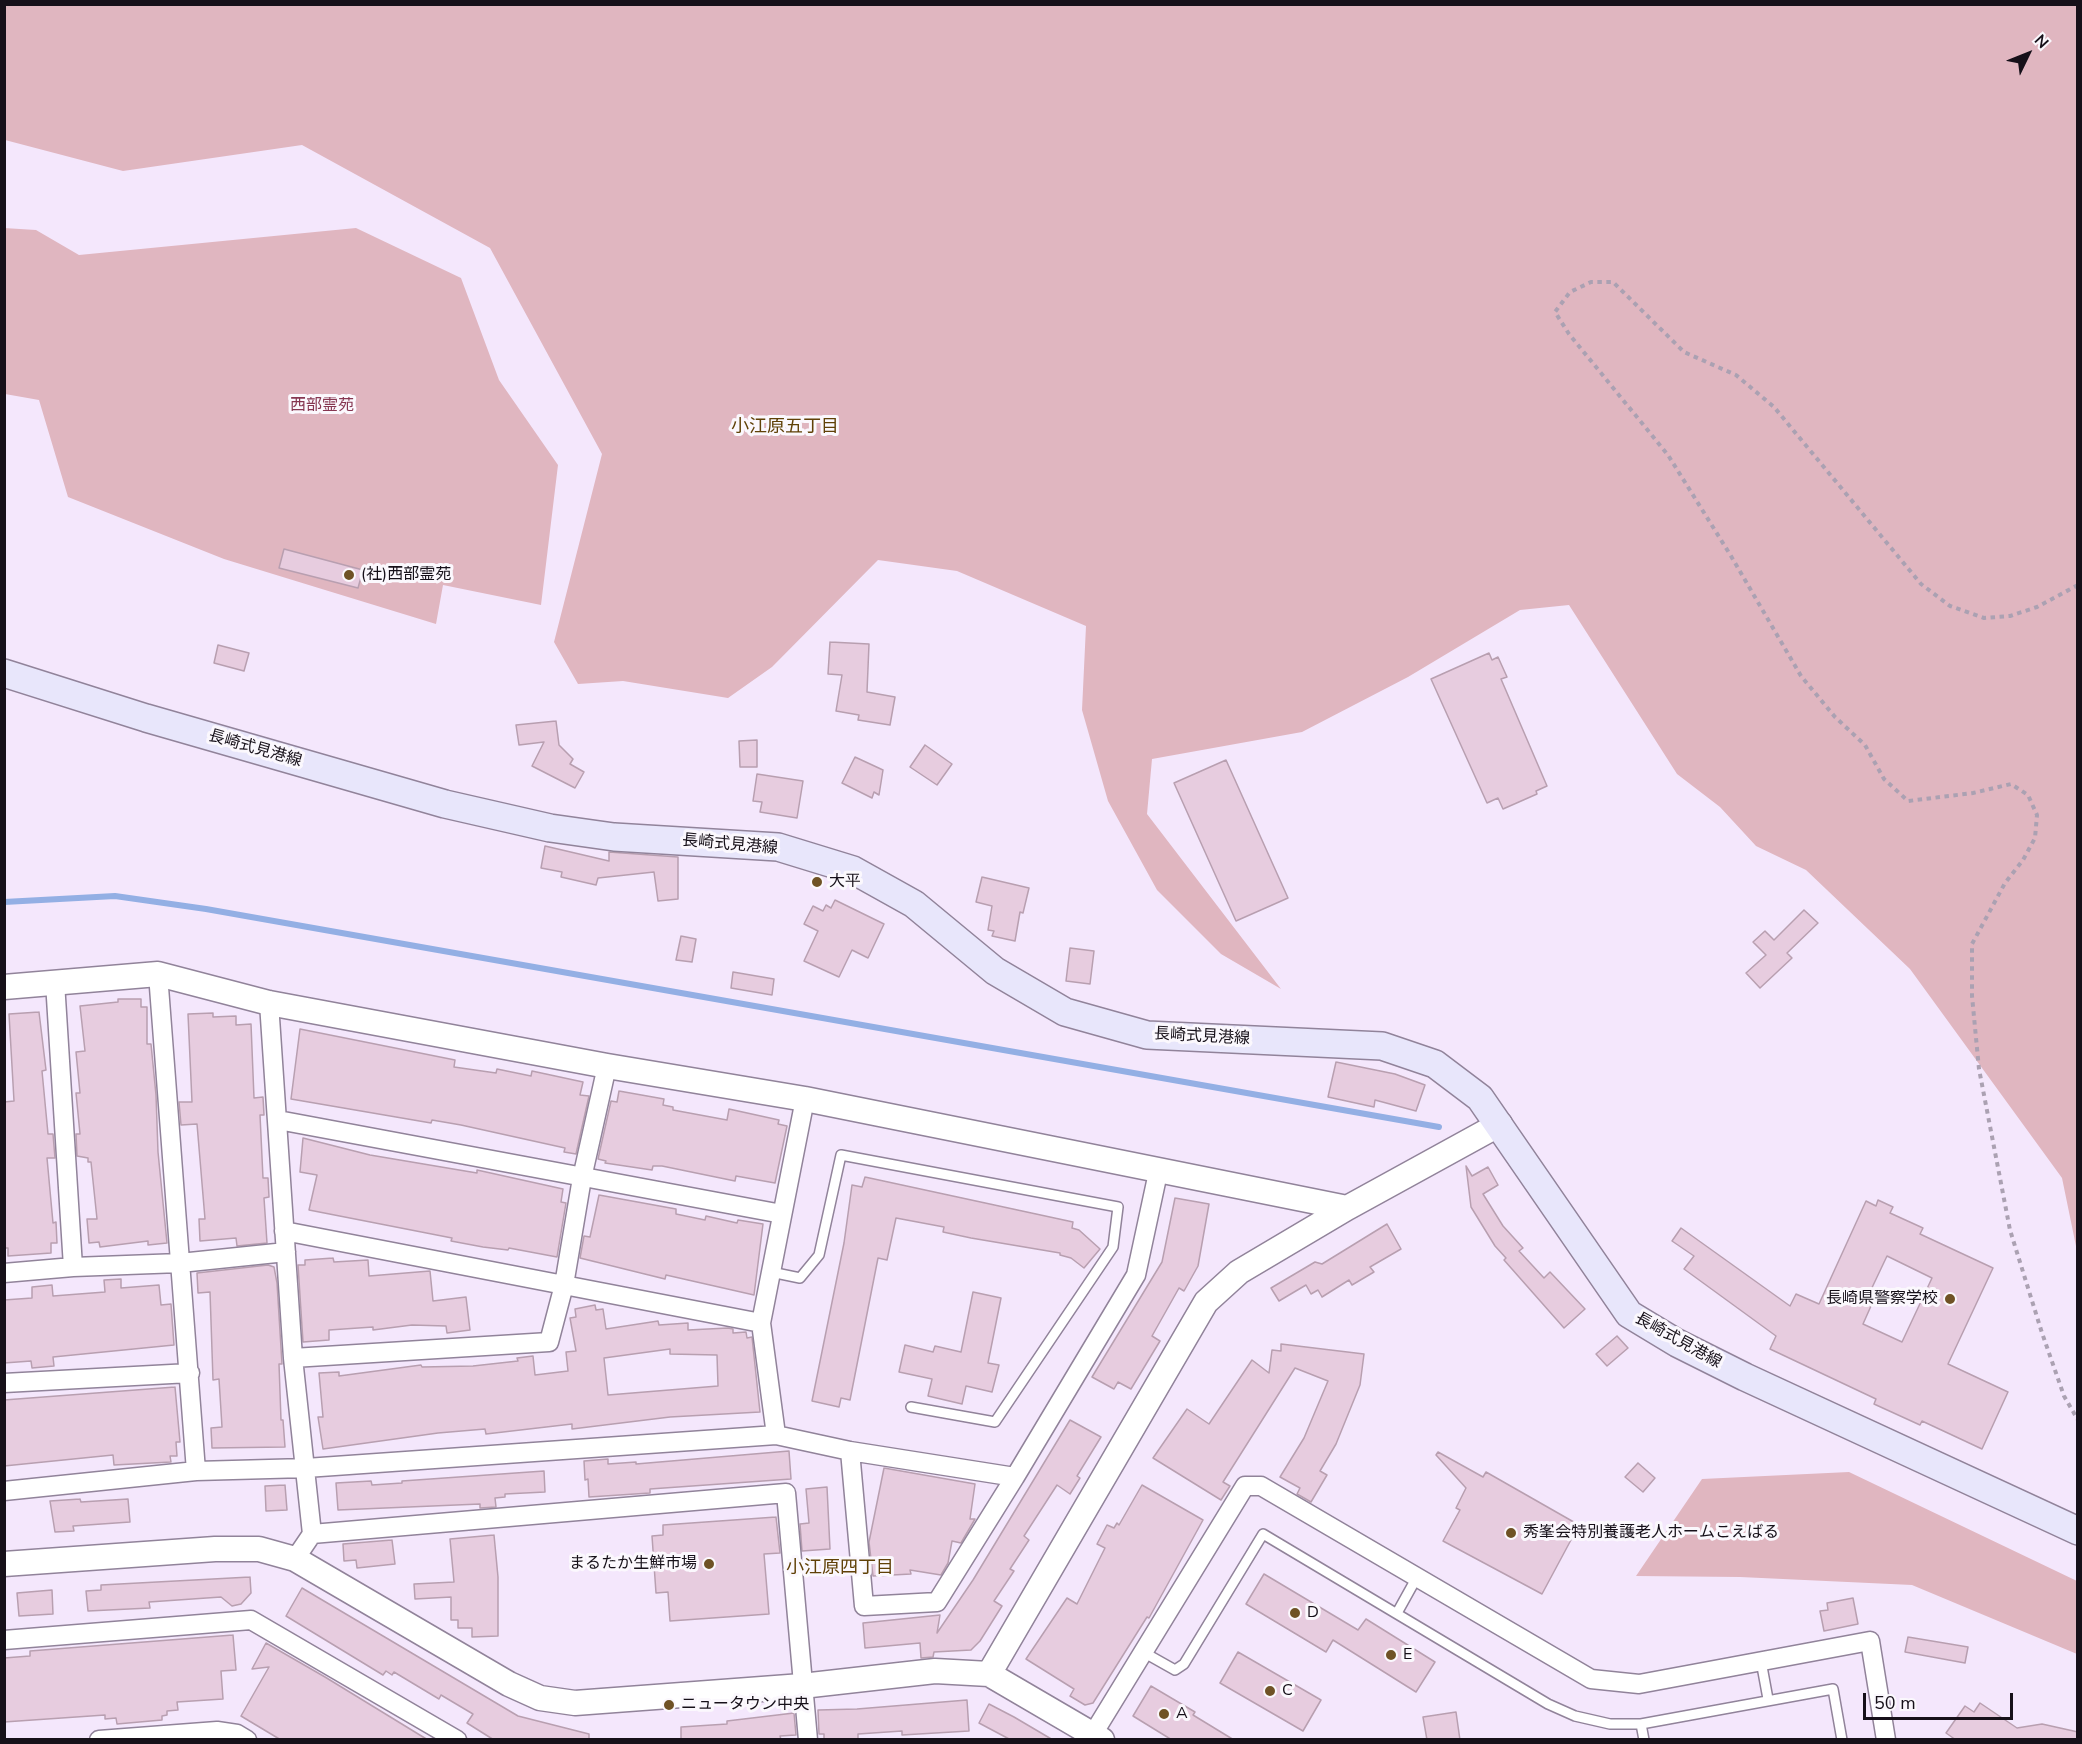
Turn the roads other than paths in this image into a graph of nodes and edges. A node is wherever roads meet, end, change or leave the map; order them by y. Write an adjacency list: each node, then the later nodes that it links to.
1 (4, 673): 9 (main road, 長崎式見港線)
2 (158, 974): 3 (street); 5 (street); 16 (street)
3 (55, 982): 4 (street); 17 (street)
4 (4, 987)
5 (269, 1003): 6 (street); 8 (street)
6 (607, 1066): 7 (street); 11 (street)
7 (805, 1099): 10 (street); 13 (street)
8 (278, 1120): 11 (street); 14 (street)
9 (1500, 1124): 12 (street); 32 (main road, 長崎式見港線)
10 (1159, 1168): 12 (street); 30 (street)
11 (582, 1178): 13 (street); 20 (street)
12 (1347, 1208): 41 (street)
13 (782, 1214): 18 (street)
14 (284, 1231): 15 (street); 20 (street)
15 (286, 1252): 16 (street); 22 (street)
16 (180, 1263): 17 (street); 23 (street)
17 (73, 1267): 19 (street)
18 (771, 1272): 21 (street); 25 (lane)
19 (4, 1273)
20 (564, 1285): 21 (street); 22 (street)
21 (761, 1323): 26 (street)
22 (293, 1358): 28 (street)
23 (190, 1373): 24 (street); 29 (street)
24 (4, 1383)
25 (911, 1407)
26 (776, 1434): 27 (street); 28 (street)
27 (850, 1451): 30 (street); 30 (street)
28 (306, 1468): 29 (street); 33 (street)
29 (196, 1471): 31 (street)
30 (1015, 1477)
31 (4, 1491)
32 (2078, 1531)
33 (312, 1534): 34 (street); 42 (street)
34 (295, 1559): 35 (street); 42 (street)
35 (4, 1564)
36 (1417, 1577): 37 (lane); 39 (street); 40 (street)
37 (1397, 1613): 39 (lane); 44 (lane)
38 (4, 1640): 48 (street)
39 (1143, 1652): 45 (street)
40 (1761, 1661): 43 (lane); 52 (street)
41 (989, 1674): 42 (street); 45 (street)
42 (802, 1686): 49 (street)
43 (1768, 1699): 44 (lane); 51 (lane)
44 (1641, 1724): 50 (lane)
45 (1098, 1737)
46 (99, 1740): 47 (street)
47 (247, 1740)
48 (457, 1740)
49 (808, 1740)
50 (1644, 1740)
51 (1842, 1740)
52 (1886, 1740)

